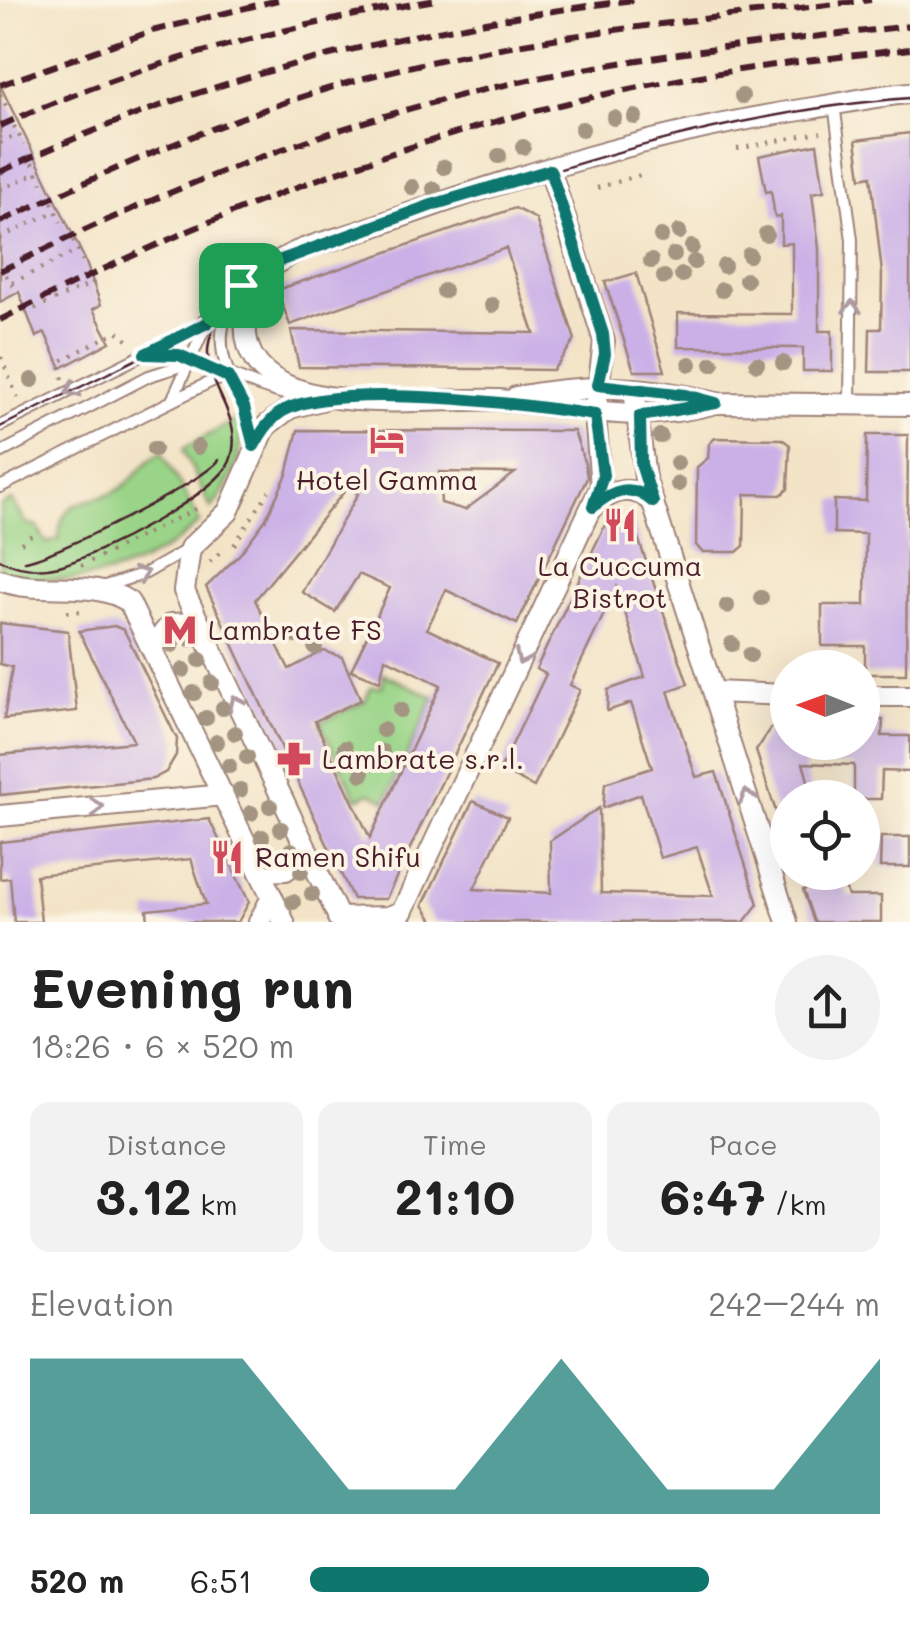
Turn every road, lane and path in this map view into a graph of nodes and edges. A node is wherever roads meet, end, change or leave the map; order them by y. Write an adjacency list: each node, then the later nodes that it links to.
1 (910, 94): 3 (street)
2 (1, 97): 4 (path)
3 (834, 104): 6 (lane); 12 (street)
4 (6, 106)
5 (14, 126): 7 (path)
6 (838, 129): 10 (path); 48 (lane, one-way to 6)
7 (18, 134): 8 (path); 9 (path)
8 (0, 143)
9 (24, 145)
10 (737, 149)
11 (32, 163): 13 (path)
12 (550, 170): 25 (street); 41 (street)
13 (36, 173): 15 (path); 17 (path)
14 (646, 173): 16 (path)
15 (42, 184)
16 (597, 188)
17 (0, 190)
18 (52, 202): 19 (path)
19 (56, 211): 20 (path); 21 (path)
20 (61, 222)
21 (0, 238)
22 (74, 240): 23 (path)
23 (78, 250): 24 (path); 28 (path)
24 (82, 260)
25 (276, 262): 29 (lane); 43 (street)
26 (6, 274): 28 (path)
27 (91, 280): 31 (path)
28 (12, 283): 30 (path)
29 (241, 285): 32 (lane); 39 (lane)
30 (18, 293)
31 (25, 313)
32 (207, 323): 36 (lane); 38 (lane)
33 (132, 344): 34 (path)
34 (86, 347): 35 (path); 40 (path)
35 (90, 354)
36 (145, 354): 38 (lane); 52 (lane, one-way to 52)
37 (0, 358): 45 (path)
38 (190, 362): 39 (lane); 46 (lane); 54 (lane)
39 (228, 377): 43 (lane); 46 (lane); 53 (lane)
40 (63, 379)
41 (598, 385): 42 (street); 44 (street); 50 (street)
42 (634, 389): 47 (street); 51 (street)
43 (323, 397): 44 (street); 53 (street)
44 (499, 400): 50 (street)
45 (20, 402)
46 (169, 402): 55 (lane)
47 (716, 403): 48 (street); 51 (street)
48 (850, 404): 49 (street)
49 (910, 405)
50 (595, 415): 51 (street); 59 (street)
51 (640, 416): 57 (street)
52 (0, 426)
53 (254, 446): 63 (street)
54 (0, 453)
55 (0, 487)
56 (269, 491): 62 (path)
57 (653, 502): 59 (street); 72 (street)
58 (202, 506): 66 (path)
59 (593, 507): 81 (street, one-way to 81)
60 (38, 530): 61 (path)
61 (20, 543)
62 (234, 545)
63 (190, 548): 68 (lane, one-way to 63); 70 (street)
64 (222, 550): 65 (path)
65 (206, 565)
66 (66, 574)
67 (0, 580): 68 (street)
68 (90, 600): 69 (path); 71 (street)
69 (67, 612)
70 (198, 623): 71 (street); 78 (street, one-way to 70)
71 (153, 645): 76 (street)
72 (714, 692): 73 (street); 85 (street, one-way to 72)
73 (770, 694)
74 (880, 696): 75 (street)
75 (910, 696)
76 (224, 794): 77 (street, one-way to 76); 79 (street)
77 (0, 816)
78 (305, 851): 79 (street); 82 (street)
79 (260, 871): 80 (street)
80 (272, 897): 83 (street); 84 (street)
81 (403, 917): 82 (street)
82 (340, 920)
83 (259, 922)
84 (284, 922)
85 (787, 922)

